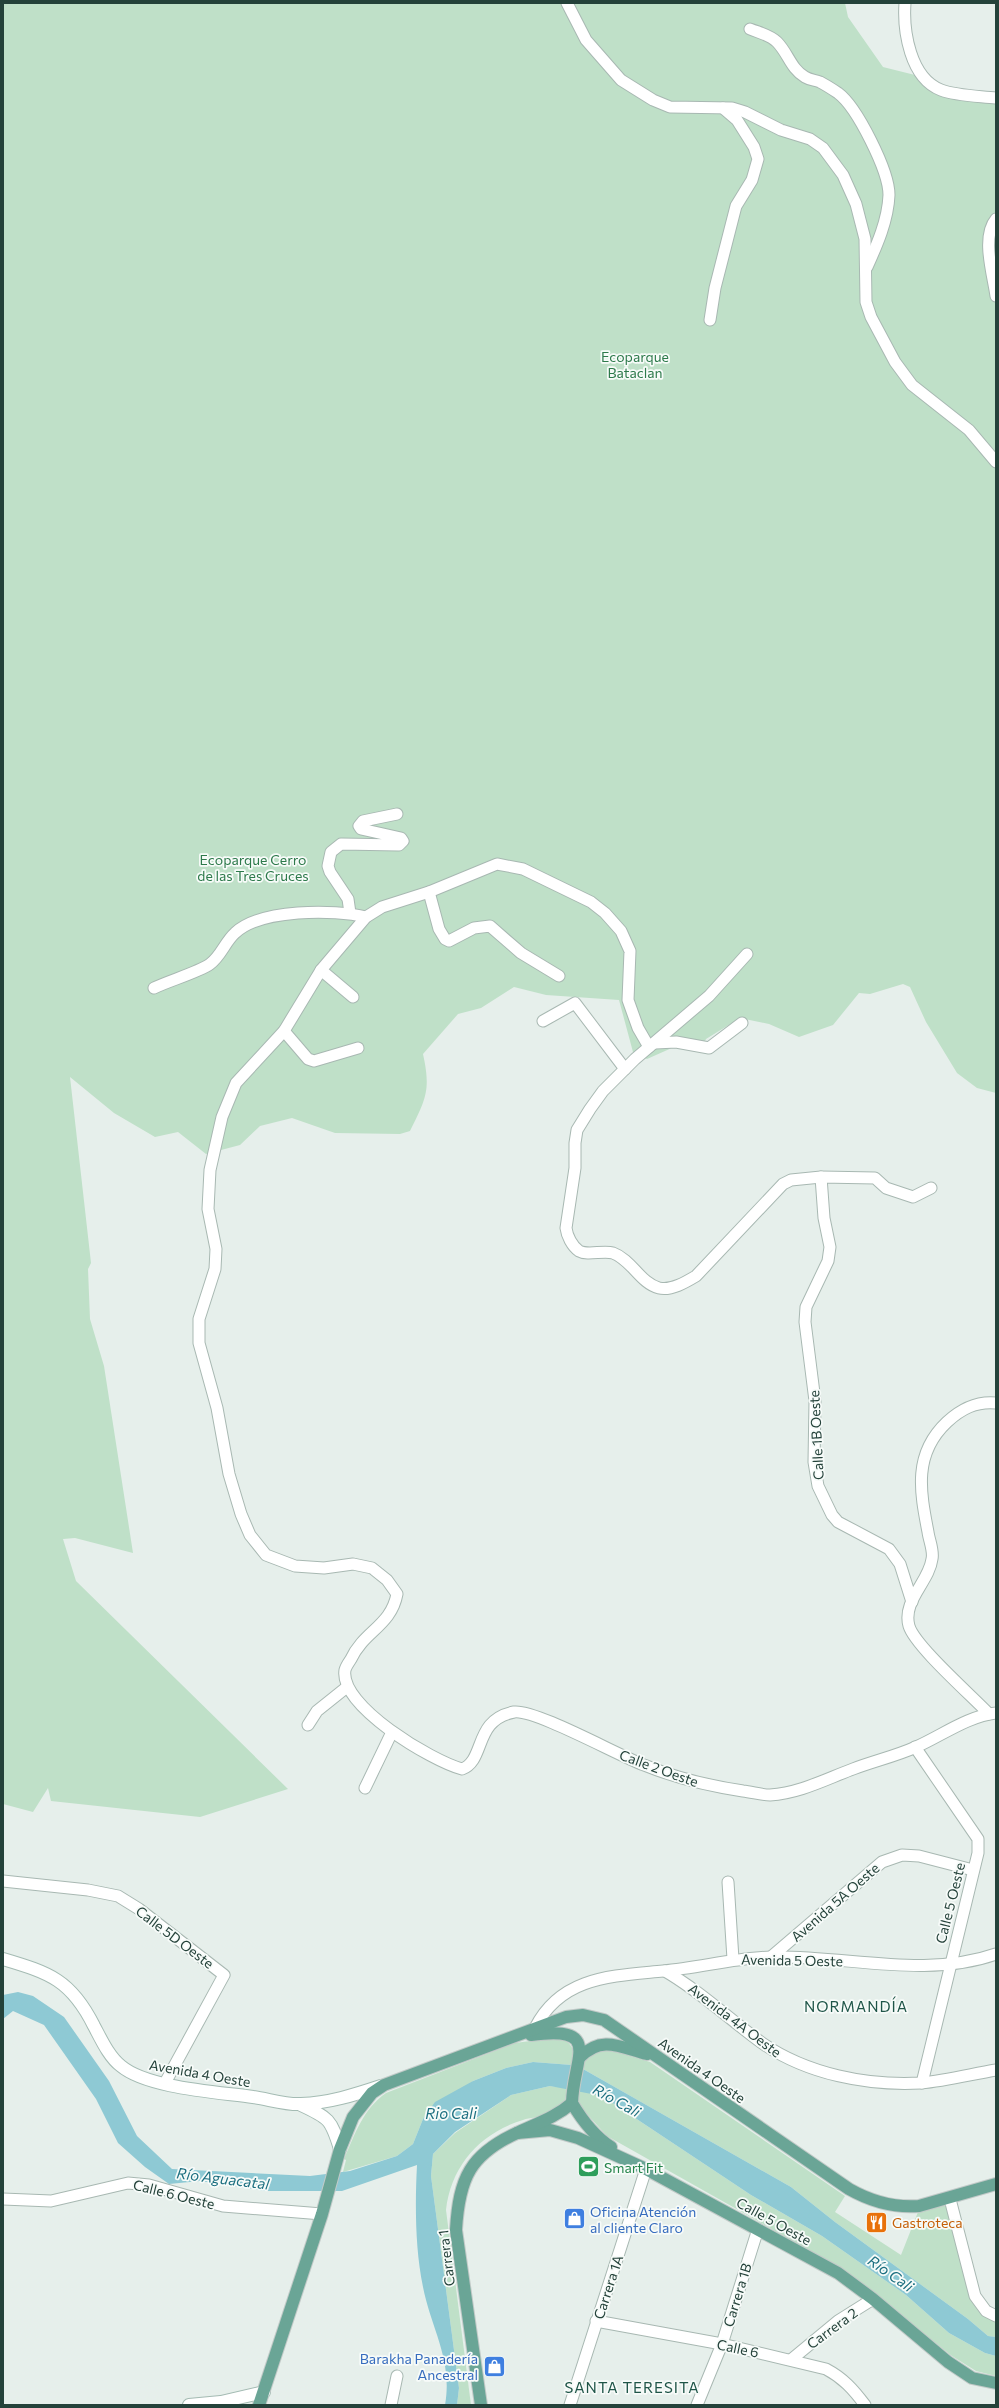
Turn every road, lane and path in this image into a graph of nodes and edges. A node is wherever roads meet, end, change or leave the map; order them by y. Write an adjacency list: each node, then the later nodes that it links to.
1 (567, 3): 5 (street)
2 (906, 3): 4 (street)
3 (750, 29): 7 (street)
4 (996, 98)
5 (724, 108): 7 (street); 9 (street)
6 (996, 219): 8 (street)
7 (865, 270): 10 (street)
8 (996, 296)
9 (710, 320)
10 (996, 462)
11 (397, 814): 13 (street)
12 (429, 892): 14 (street); 17 (street); 23 (street)
13 (350, 913): 14 (street); 18 (street)
14 (366, 917): 16 (street)
15 (747, 954): 23 (street)
16 (321, 970): 19 (street); 22 (street)
17 (559, 976)
18 (154, 988)
19 (353, 997)
20 (543, 1022): 25 (street)
21 (742, 1023): 23 (street)
22 (284, 1031): 24 (street); 30 (street)
23 (652, 1045): 25 (street)
24 (358, 1048)
25 (625, 1069): 26 (street)
26 (820, 1177): 27 (street); 29 (street, Calle 1B Oeste)
27 (931, 1188)
28 (996, 1403): 29 (street)
29 (912, 1602): 31 (street)
30 (347, 1687): 32 (street); 33 (street, Calle 2 Oeste)
31 (992, 1713): 34 (street, Calle 2 Oeste)
32 (308, 1725)
33 (392, 1732): 34 (street, Calle 2 Oeste); 35 (street)
34 (915, 1748): 36 (street, Calle 5 Oeste)
35 (366, 1788)
36 (973, 1870): 40 (street, Avenida 5A Oeste); 43 (street, Calle 5 Oeste)
37 (3, 1881): 51 (street, Calle 5D Oeste)
38 (728, 1882): 42 (street)
39 (996, 1954): 43 (street, Avenida 5 Oeste)
40 (772, 1957): 42 (street, Avenida 5 Oeste); 43 (street, Avenida 5 Oeste)
41 (3, 1959): 51 (street, Avenida 4 Oeste)
42 (733, 1959): 44 (street, Avenida 5 Oeste)
43 (950, 1965): 50 (street, Calle 5 Oeste)
44 (665, 1971): 45 (street, Avenida 5 Oeste); 50 (street, Avenida 4A Oeste)
45 (535, 2028): 46 (main road, Avenida 4 Oeste); 47 (main road, Avenida 4 Oeste)
46 (511, 2037): 48 (main road); 52 (main road, Avenida 4 Oeste)
47 (652, 2055): 48 (main road); 60 (main road, Avenida 4 Oeste)
48 (579, 2059): 53 (main road)
49 (996, 2070): 50 (street, Avenida 4A Oeste)
50 (922, 2083)
51 (165, 2084): 54 (street, Avenida 4 Oeste)
52 (384, 2085): 54 (street, Avenida 4 Oeste); 56 (main road, Avenida 4 Oeste)
53 (572, 2099): 55 (main road, Carrera 1); 57 (main road)
54 (300, 2104): 56 (street, Avenida 4 Oeste)
55 (517, 2133): 57 (main road, Calle 5 Oeste); 75 (main road, Carrera 1)
56 (339, 2154): 61 (main road, Avenida 4 Oeste)
57 (646, 2169): 62 (main road, Calle 5 Oeste); 65 (street, Carrera 1A)
58 (996, 2184): 60 (main road, Avenida 4 Oeste)
59 (3, 2199): 61 (street, Calle 6 Oeste)
60 (950, 2199): 64 (street)
61 (322, 2214): 70 (main road, Avenida 4 Oeste)
62 (758, 2229): 63 (main road, Calle 5 Oeste); 66 (street, Carrera 1B)
63 (873, 2299): 67 (street, Carrera 2); 69 (main road, Calle 5 Oeste)
64 (996, 2316)
65 (596, 2321): 66 (street, Calle 6); 76 (street, Carrera 1A)
66 (722, 2344): 67 (street, Calle 6); 77 (street, Carrera 1B)
67 (792, 2359): 78 (street, Calle 6)
68 (397, 2376): 74 (street)
69 (996, 2383)
70 (264, 2392): 71 (street); 73 (main road, Avenida 4 Oeste)
71 (223, 2403): 72 (street)
72 (189, 2405)
73 (260, 2405)
74 (391, 2405)
75 (481, 2405)
76 (570, 2405)
77 (697, 2405)
78 (865, 2405)

